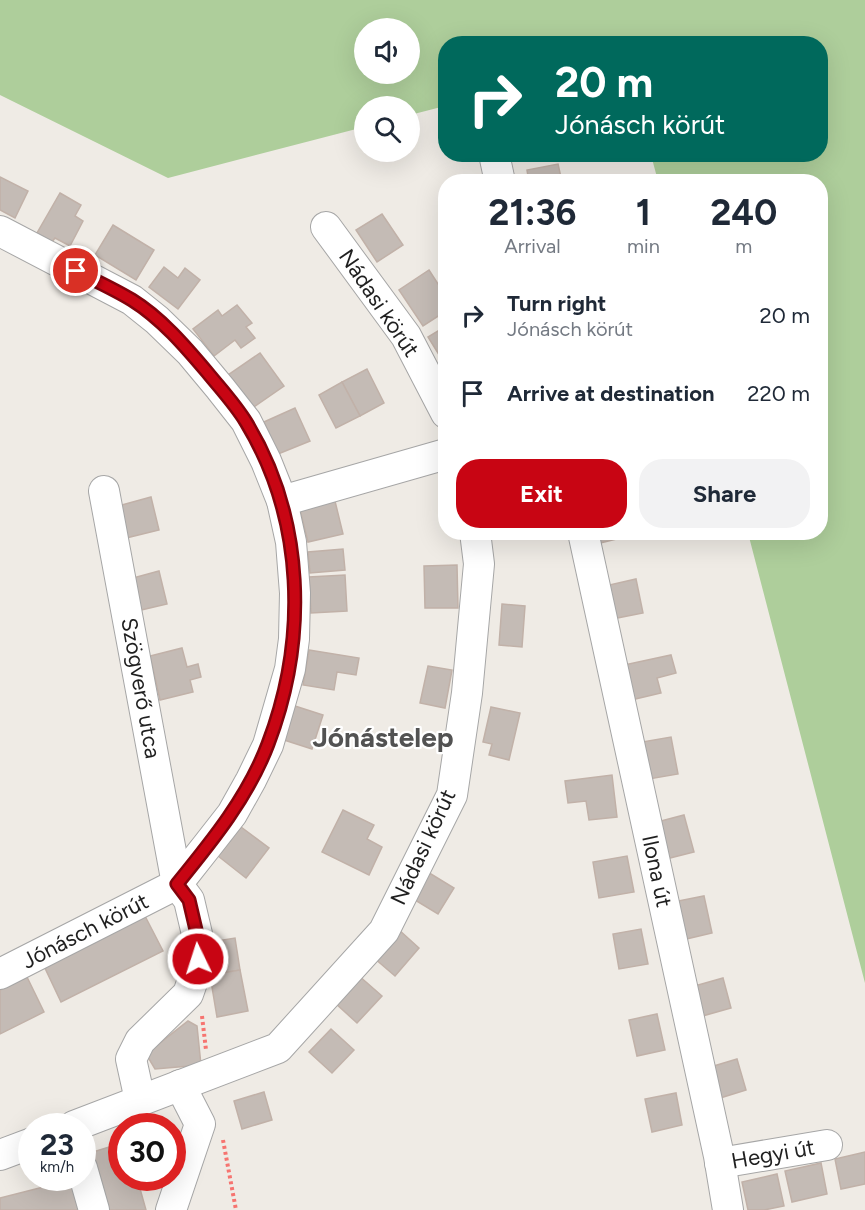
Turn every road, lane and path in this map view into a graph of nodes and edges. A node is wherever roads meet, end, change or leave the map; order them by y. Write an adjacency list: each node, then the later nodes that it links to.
1 (326, 227): 3 (street, Nádasi körút)
2 (0, 231): 6 (street, Jónásch körút)
3 (438, 398)
4 (438, 456): 6 (street)
5 (104, 491): 9 (street, Szögverő utca)
6 (282, 501): 9 (street, Jónásch körút)
7 (476, 540): 11 (street, Nádasi körút)
8 (586, 540): 17 (street, Ilona út)
9 (177, 884): 10 (street, Jónásch körút); 12 (street, Szögverő utca)
10 (0, 974)
11 (180, 1085): 12 (street, Nádasi körút); 20 (street)
12 (140, 1100): 13 (street, Nádasi körút)
13 (96, 1117)
14 (827, 1145): 17 (street, Hegyi út)
15 (18, 1148): 16 (street)
16 (0, 1155)
17 (720, 1163): 21 (street, Ilona út)
18 (89, 1191): 19 (street)
19 (94, 1210)
20 (171, 1210)
21 (728, 1210)

